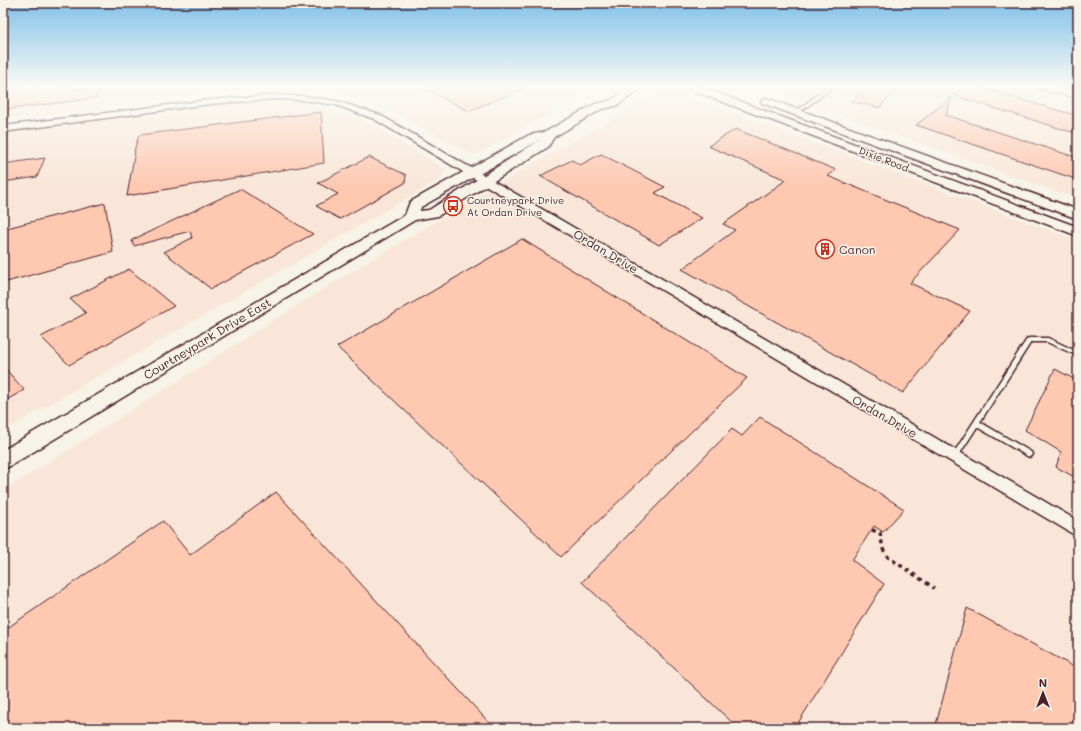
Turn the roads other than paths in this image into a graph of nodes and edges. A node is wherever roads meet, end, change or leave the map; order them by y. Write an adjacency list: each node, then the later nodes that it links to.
1 (70, 120): 6 (street, Ordan Drive)
2 (382, 120): 8 (street, Ordan Drive)
3 (575, 120): 7 (main road, Courtneypark Drive East)
4 (781, 120): 12 (main road, Dixie Road)
5 (819, 120): 10 (main road, Dixie Road)
6 (3, 129)
7 (550, 135): 8 (main road, Courtneypark Drive East); 9 (main road, Courtneypark Drive East)
8 (472, 171): 9 (street, Ordan Drive); 11 (main road, Courtneypark Drive East)
9 (486, 180): 11 (main road, Courtneypark Drive East); 16 (street, Ordan Drive)
10 (1078, 215)
11 (411, 217): 17 (main road, Courtneypark Drive East)
12 (1078, 232)
13 (1078, 354): 14 (lane)
14 (976, 423): 15 (lane); 16 (lane)
15 (1029, 454)
16 (955, 456): 18 (street, Ordan Drive)
17 (3, 460)
18 (1078, 530)

